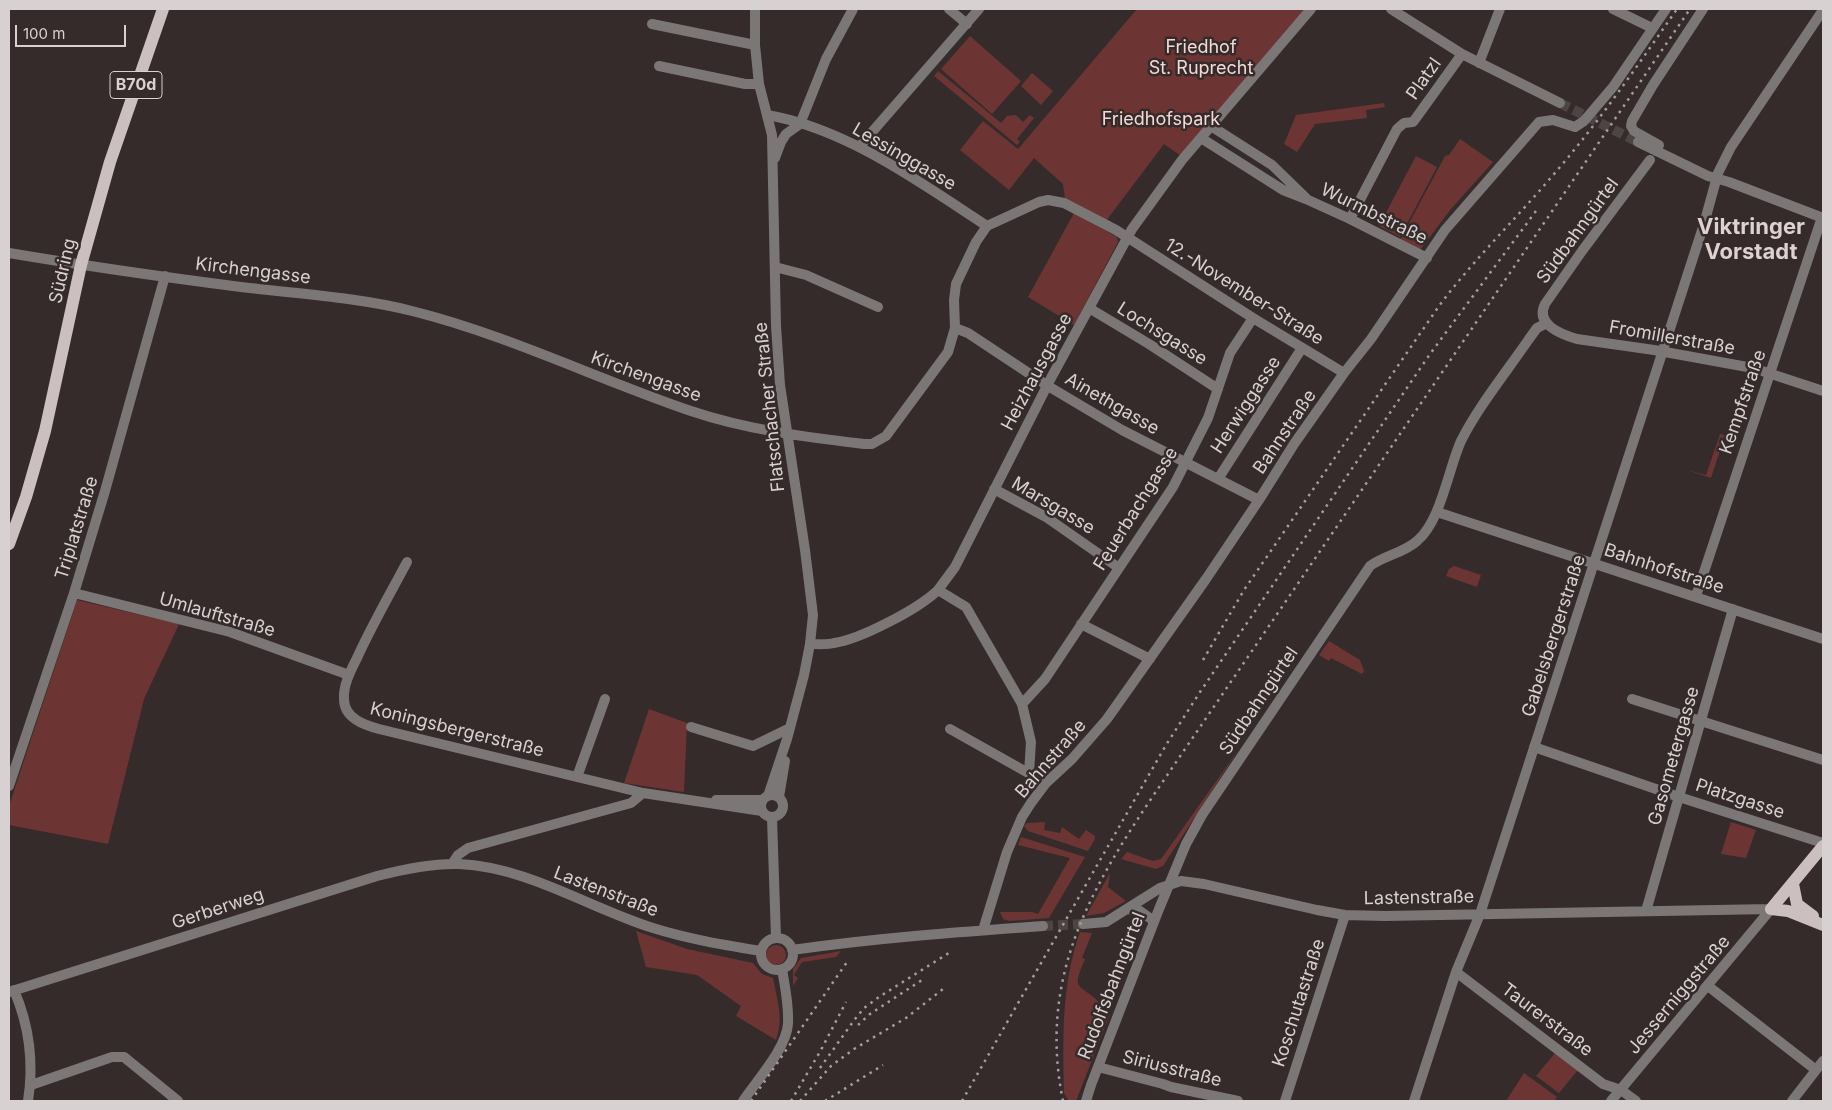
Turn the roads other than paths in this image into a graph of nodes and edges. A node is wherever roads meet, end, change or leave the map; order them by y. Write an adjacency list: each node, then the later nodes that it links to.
1 (163, 9): 39 (main road, Südring / B70d)
2 (754, 9): 16 (street, Flatschacher Straße)
3 (853, 9): 23 (street)
4 (949, 9): 14 (street)
5 (979, 9): 14 (street)
6 (1311, 9): 24 (street, Heizhausgasse)
7 (1391, 9): 17 (street)
8 (1500, 9): 18 (street)
9 (1613, 9): 15 (street)
10 (1666, 9): 15 (street, Bahnstraße)
11 (1704, 9): 28 (street)
12 (1823, 10): 31 (street, Gabelsbergerstraße)
13 (652, 24): 16 (street)
14 (967, 24): 27 (street)
15 (1652, 28): 38 (street, Bahnstraße)
16 (755, 45): 20 (street, Flatschacher Straße)
17 (1462, 54): 18 (street); 34 (street, Platzl)
18 (1479, 63): 21 (street)
19 (659, 66): 20 (street)
20 (759, 84): 22 (street, Flatschacher Straße)
21 (1560, 103)
22 (768, 115): 23 (street, Lessinggasse); 30 (street, Flatschacher Straße)
23 (800, 124): 27 (street, Lessinggasse); 30 (street)
24 (1211, 126): 25 (street, Heizhausgasse); 32 (street, Wurmbstraße)
25 (1201, 138): 32 (street, Wurmbstraße); 36 (street, Heizhausgasse)
26 (1638, 142): 28 (street)
27 (859, 147): 35 (street, Lessinggasse)
28 (1656, 151): 31 (street)
29 (1650, 160): 45 (street, Südbahngürtel)
30 (773, 166): 40 (street, Flatschacher Straße)
31 (1717, 178): 33 (street); 48 (street, Gabelsbergerstraße)
32 (1306, 198): 34 (street, Wurmbstraße)
33 (1822, 218): 50 (street, Kempfstraße)
34 (1350, 219): 38 (street, Wurmbstraße)
35 (987, 226): 36 (street); 46 (street, Kirchengasse)
36 (1127, 237): 43 (street, Heizhausgasse); 44 (street, 12.-November-Straße)
37 (9, 253): 39 (street, Kirchengasse)
38 (1426, 258): 49 (street, Bahnstraße)
39 (82, 266): 41 (street, Kirchengasse); 60 (main road, Südring / B70d)
40 (775, 267): 42 (street); 54 (street, Flatschacher Straße)
41 (165, 276): 54 (street, Kirchengasse); 65 (street, Triplatstraße)
42 (878, 307)
43 (1089, 308): 51 (street, Heizhausgasse); 52 (street, Lochsgasse)
44 (1253, 318): 47 (street, 12.-November-Straße); 52 (street, Feuerbachgasse)
45 (1546, 323): 48 (street, Fromillerstraße); 59 (street, Südbahngürtel)
46 (955, 328): 51 (street, Ainethgasse); 54 (street, Kirchengasse)
47 (1302, 348): 49 (street, 12.-November-Straße); 56 (street, Herwiggasse)
48 (1662, 352): 50 (street, Fromillerstraße); 62 (street, Gabelsbergerstraße)
49 (1344, 373): 58 (street, Bahnstraße)
50 (1770, 374): 53 (street, Fromillerstraße); 66 (street, Kempfstraße)
51 (1048, 386): 55 (street, Ainethgasse); 57 (street, Heizhausgasse)
52 (1218, 389): 55 (street, Feuerbachgasse)
53 (1823, 391)
54 (787, 434): 70 (street, Flatschacher Straße)
55 (1185, 463): 56 (street, Ainethgasse); 63 (street, Feuerbachgasse)
56 (1218, 479): 58 (street, Ainethgasse)
57 (994, 489): 63 (street, Marsgasse); 64 (street, Heizhausgasse)
58 (1259, 500): 71 (street, Bahnstraße)
59 (1437, 512): 62 (street, Bahnhofstraße); 98 (street, Südbahngürtel)
60 (9, 544)
61 (407, 562): 72 (street, Koningsbergerstraße)
62 (1594, 564): 66 (street, Bahnhofstraße); 81 (street, Gabelsbergerstraße)
63 (1119, 568): 68 (street, Feuerbachgasse)
64 (938, 590): 70 (street, Heizhausgasse); 75 (street)
65 (74, 593): 72 (street, Umlauftstraße); 86 (street, Triplatstraße)
66 (1696, 596): 67 (street, Bahnhofstraße)
67 (1733, 609): 69 (street, Bahnhofstraße); 76 (street, Gasometergasse)
68 (1081, 624): 71 (street); 75 (street, Feuerbachgasse)
69 (1823, 639)
70 (810, 644): 78 (street, Flatschacher Straße)
71 (1150, 659): 85 (street, Bahnstraße)
72 (349, 676): 84 (street, Koningsbergerstraße)
73 (605, 699): 84 (street)
74 (1632, 699): 76 (street)
75 (1022, 704): 83 (street)
76 (1701, 720): 82 (street); 89 (street, Gasometergasse)
77 (691, 727): 78 (street)
78 (790, 728): 80 (street, Flatschacher Straße)
79 (950, 729): 83 (street)
80 (788, 739): 88 (street, Flatschacher Straße); 90 (street, Flatschacher Straße)
81 (1534, 747): 89 (street, Platzgasse); 103 (street, Gabelsbergerstraße)
82 (1823, 760)
83 (1029, 773): 85 (street)
84 (576, 778): 87 (street, Koningsbergerstraße)
85 (1046, 783): 109 (street, Bahnstraße)
86 (9, 786)
87 (643, 793): 91 (street, Koningsbergerstraße); 96 (street)
88 (779, 797): 90 (street); 93 (street)
89 (1679, 797): 94 (street, Platzgasse); 102 (street, Gasometergasse)
90 (765, 798): 91 (street, Koningsbergerstraße); 92 (street)
91 (707, 802): 92 (street, Koningsbergerstraße)
92 (762, 811): 93 (street)
93 (772, 818): 110 (street)
94 (1823, 842)
95 (1823, 846): 99 (main road)
96 (452, 864): 97 (street, Lastenstraße); 112 (street, Lastenstraße)
97 (439, 865): 116 (street, Gerberweg)
98 (1170, 884): 100 (street, Lastenstraße); 104 (street, Lastenstraße); 105 (street, Rudolfsbahngürtel)
99 (1793, 884): 101 (main road); 107 (main road)
100 (1127, 909): 105 (street); 106 (street, Lastenstraße)
101 (1771, 910): 102 (street, Lastenstraße); 107 (main road); 115 (street, Jesserniggstraße)
102 (1646, 911): 103 (street, Lastenstraße)
103 (1480, 914): 104 (street, Lastenstraße); 114 (street, Gabelsbergerstraße)
104 (1345, 915): 127 (street, Koschutastraße)
105 (1154, 921): 118 (street, Rudolfsbahngürtel)
106 (1083, 924)
107 (1823, 924)
108 (1043, 926): 109 (street)
109 (983, 930): 111 (street)
110 (776, 938): 111 (street); 112 (street)
111 (792, 950): 113 (street)
112 (761, 951): 113 (street)
113 (782, 969): 124 (street)
114 (1456, 972): 121 (street, Taurerstraße); 128 (street, Gabelsbergerstraße)
115 (1708, 986): 119 (street); 121 (street, Jesserniggstraße)
116 (11, 991): 120 (street)
117 (1823, 1061): 119 (street)
118 (1098, 1067): 125 (street, Rudolfsbahngürtel); 126 (street, Siriusstraße)
119 (1816, 1070): 131 (street)
120 (31, 1085): 122 (street); 123 (street)
121 (1621, 1090): 129 (street, Jesserniggstraße); 130 (street, Taurerstraße)
122 (28, 1101)
123 (178, 1101)
124 (743, 1101)
125 (1086, 1101)
126 (1238, 1101)
127 (1284, 1101)
128 (1414, 1101)
129 (1612, 1101)
130 (1636, 1101)
131 (1792, 1101)

